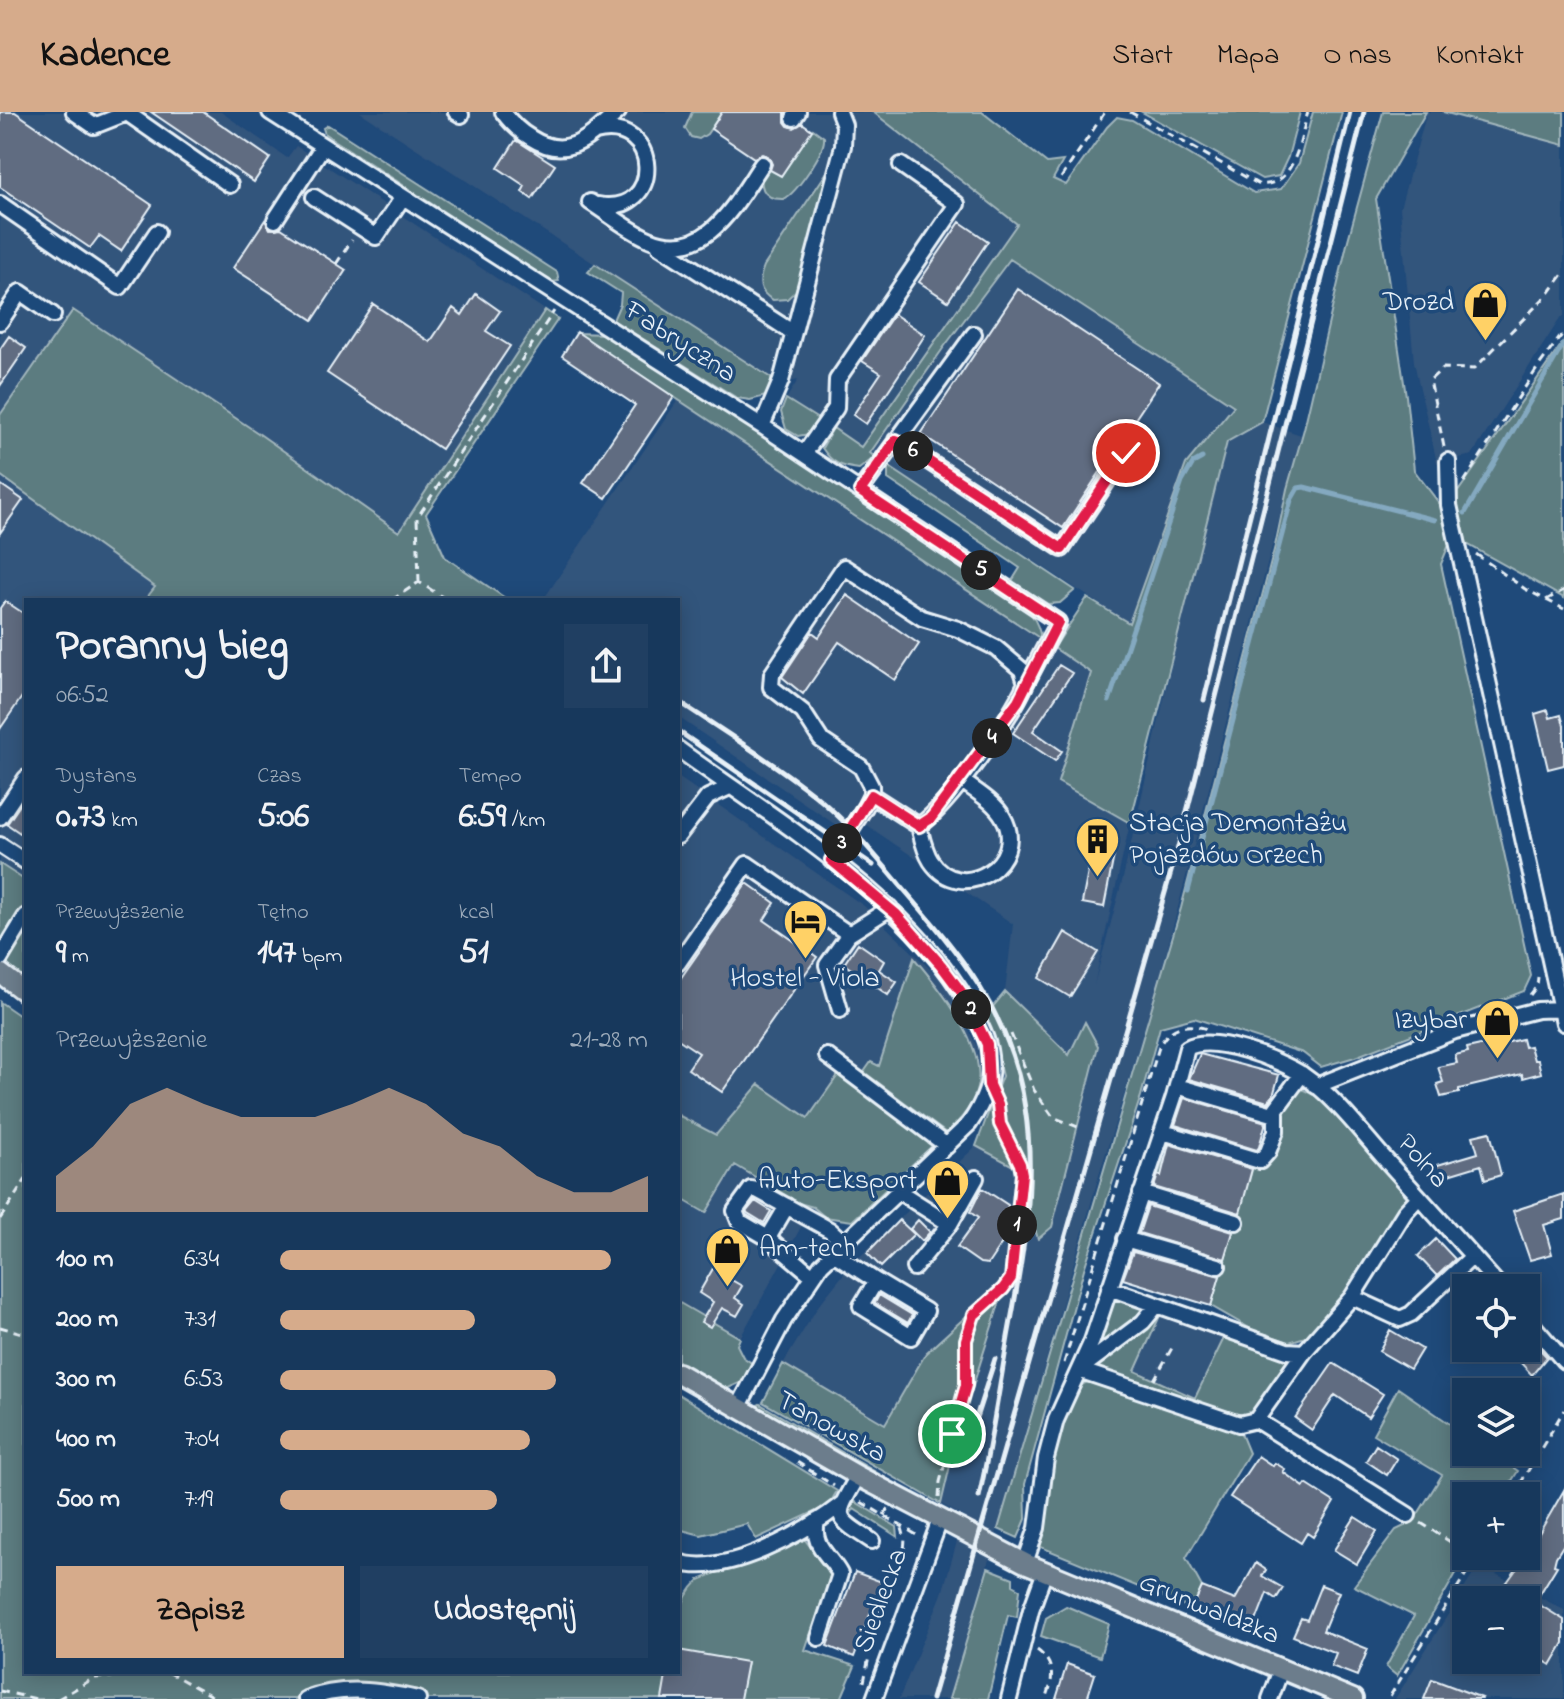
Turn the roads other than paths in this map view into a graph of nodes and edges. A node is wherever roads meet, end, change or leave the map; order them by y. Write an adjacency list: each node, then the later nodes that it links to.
1 (74, 112): 10 (street)
2 (270, 112): 7 (street, Fabryczna)
3 (503, 112): 6 (street)
4 (618, 112): 6 (street)
5 (839, 112): 19 (street)
6 (595, 132): 16 (street)
7 (323, 146): 12 (street, Fabryczna); 14 (street)
8 (762, 164): 16 (street)
9 (901, 165): 24 (street)
10 (230, 185)
11 (314, 197): 12 (street)
12 (403, 197): 21 (street, Fabryczna)
13 (0, 204): 15 (street)
14 (275, 220)
15 (157, 232)
16 (645, 237): 19 (street)
17 (53, 315): 18 (street)
18 (0, 322)
19 (792, 332): 21 (street)
20 (974, 334): 22 (street)
21 (762, 426): 24 (street, Fabryczna)
22 (896, 440): 23 (street); 26 (street)
23 (1126, 453)
24 (804, 454): 26 (street, Fabryczna)
25 (1448, 461): 47 (street)
26 (860, 491): 27 (street, Fabryczna)
27 (1026, 683): 29 (street); 32 (street)
28 (680, 750): 31 (street)
29 (961, 780): 34 (street); 34 (street)
30 (24, 781): 33 (street)
31 (730, 787): 35 (street); 37 (street)
32 (871, 795): 34 (street); 37 (street)
33 (0, 817)
34 (919, 826)
35 (680, 833)
36 (0, 845): 38 (street)
37 (831, 860): 39 (street)
38 (24, 861)
39 (890, 908): 41 (street); 54 (street)
40 (24, 919): 42 (street)
41 (849, 934): 43 (street); 46 (street)
42 (0, 959)
43 (680, 960)
44 (0, 973): 45 (main road)
45 (24, 991)
46 (840, 1010)
47 (1563, 1014): 51 (street)
48 (827, 1056): 54 (street)
49 (1302, 1074): 50 (street, Polna); 51 (street, Polna); 52 (street)
50 (1177, 1086): 52 (street); 53 (street)
51 (1316, 1086): 58 (street, Polna)
52 (1276, 1115): 53 (street)
53 (1163, 1132): 57 (street)
54 (947, 1146): 56 (street)
55 (976, 1178): 61 (street)
56 (898, 1191): 61 (street); 64 (street)
57 (1141, 1193): 60 (street); 63 (street)
58 (1419, 1197): 65 (street, Polna); 72 (street)
59 (787, 1206): 62 (street); 62 (street); 64 (street)
60 (1236, 1222)
61 (950, 1224): 67 (street)
62 (768, 1238): 69 (street)
63 (1125, 1239): 66 (street); 71 (street)
64 (838, 1248): 69 (street); 70 (street)
65 (1473, 1256): 68 (street, Polna); 72 (street)
66 (1218, 1266)
67 (914, 1268)
68 (1489, 1274)
69 (813, 1276): 79 (street)
70 (876, 1281)
71 (1109, 1288): 73 (street); 77 (street)
72 (1352, 1297): 75 (street)
73 (1157, 1305): 75 (street); 77 (street)
74 (1540, 1333): 76 (street)
75 (1304, 1352): 80 (street)
76 (1564, 1361)
77 (1079, 1370): 80 (street); 88 (street)
78 (680, 1374): 79 (main road, Tanowska)
79 (738, 1408): 81 (main road, Tanowska)
80 (1256, 1420): 84 (street)
81 (858, 1476): 82 (street); 83 (main road, Tanowska)
82 (850, 1501): 85 (street); 86 (street)
83 (939, 1513): 88 (main road, Tanowska); 94 (street, Siedlecka)
84 (1408, 1515)
85 (817, 1521): 87 (street); 90 (street)
86 (872, 1541)
87 (680, 1562)
88 (1025, 1563): 89 (main road, Tanowska)
89 (1045, 1571): 91 (main road, Grunwaldzka); 95 (street)
90 (819, 1638)
91 (1281, 1670): 96 (street); 97 (main road, Grunwaldzka)
92 (306, 1699): 93 (street)
93 (418, 1699)
94 (874, 1699)
95 (1009, 1699)
96 (1270, 1699)
97 (1353, 1699)

